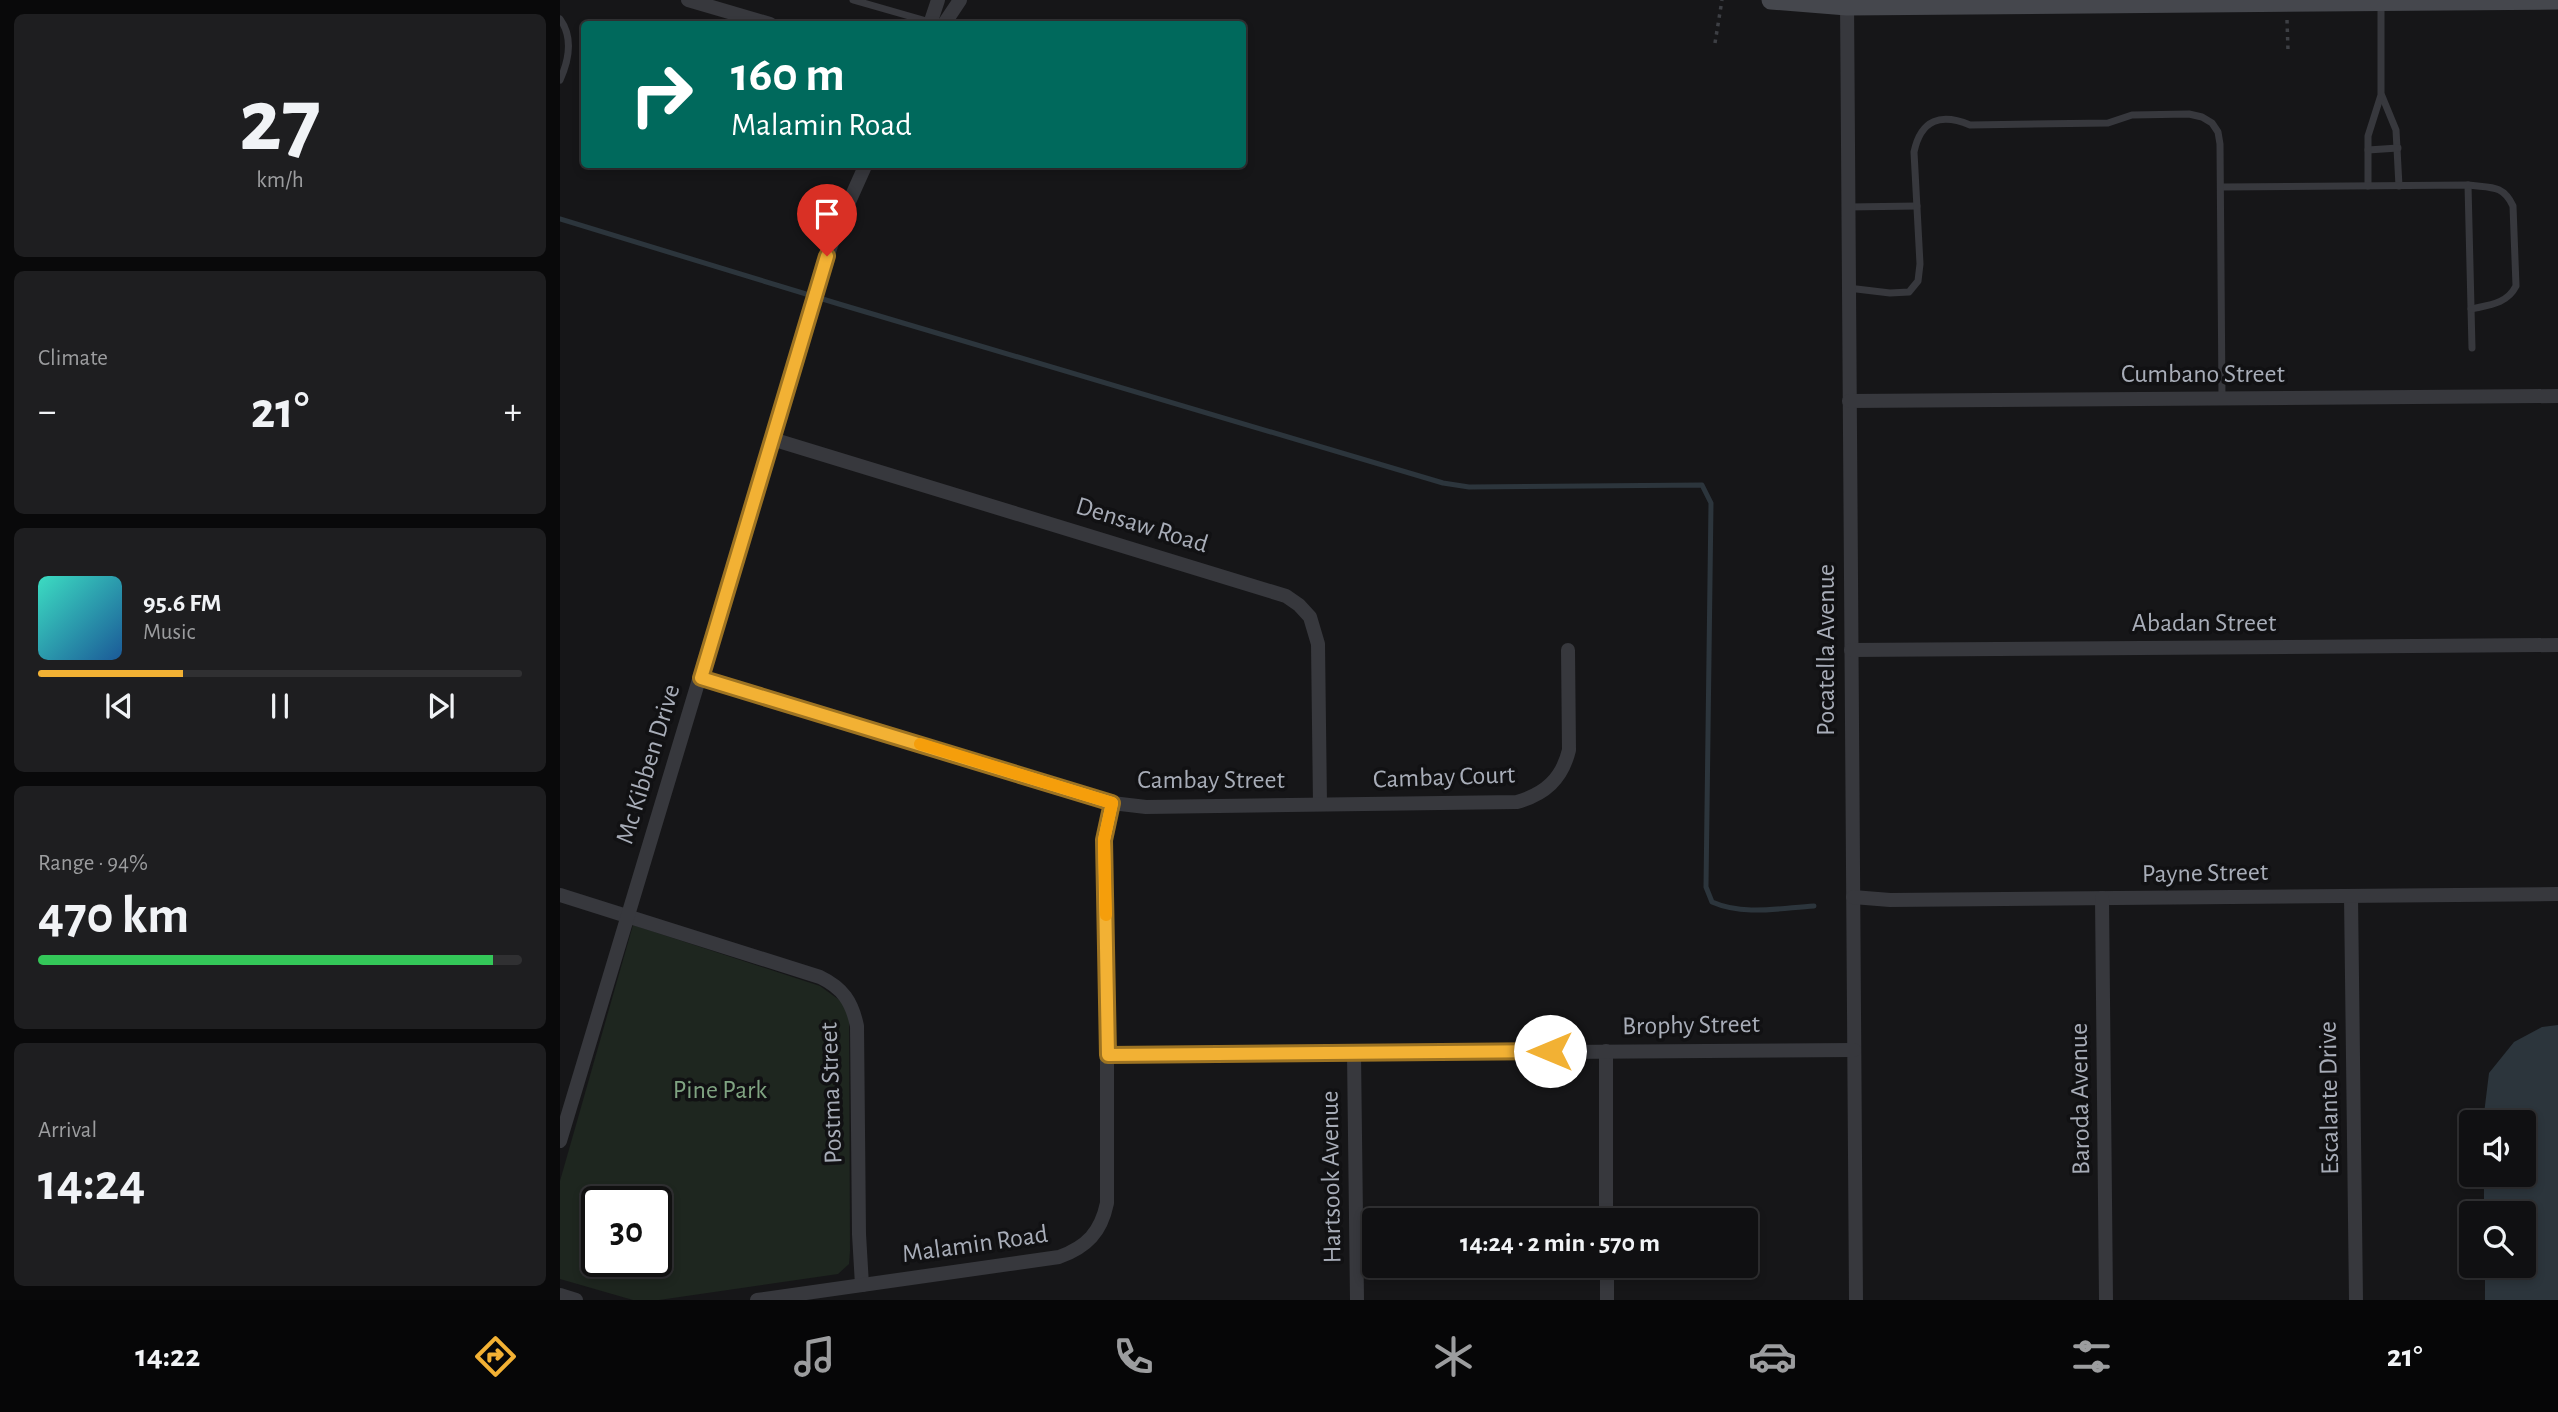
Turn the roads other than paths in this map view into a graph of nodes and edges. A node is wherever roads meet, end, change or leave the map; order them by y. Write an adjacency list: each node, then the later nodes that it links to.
1 (688, 0): 10 (street)
2 (853, 0): 11 (lane)
3 (938, 0): 12 (street)
4 (960, 0): 13 (street)
5 (1771, 0): 8 (main road)
6 (2558, 0): 7 (main road)
7 (2381, 1): 8 (main road); 15 (lane)
8 (1847, 3): 24 (street, Pocatella Avenue)
9 (560, 19): 14 (lane)
10 (760, 21)
11 (925, 21)
12 (935, 21)
13 (938, 21)
14 (560, 80)
15 (2381, 95): 16 (lane); 17 (lane)
16 (2398, 148): 17 (lane); 21 (lane)
17 (2368, 150): 20 (lane)
18 (864, 168): 31 (street, Mc Kibben Drive)
19 (2468, 185): 21 (lane); 26 (lane); 26 (lane)
20 (2368, 186): 21 (lane); 22 (lane)
21 (2399, 186)
22 (2221, 187): 23 (lane); 29 (lane)
23 (1917, 206): 24 (lane); 25 (lane)
24 (1848, 207): 25 (street, Pocatella Avenue)
25 (1848, 288): 30 (street, Pocatella Avenue)
26 (2471, 309): 27 (lane)
27 (2472, 348)
28 (2558, 396): 29 (street, Cumbano Street)
29 (2222, 398): 30 (street, Cumbano Street)
30 (1849, 401): 34 (street, Pocatella Avenue)
31 (772, 439): 35 (street, Mc Kibben Drive); 37 (street, Densaw Road)
32 (2558, 645): 34 (street, Abadan Street)
33 (1568, 650): 37 (street, Cambay Court)
34 (1851, 650): 41 (street, Pocatella Avenue)
35 (701, 678): 36 (street, Cambay Street); 43 (street, Mc Kibben Drive)
36 (1112, 803): 37 (street, Cambay Street); 47 (street, Malamin Road)
37 (1320, 804)
38 (2558, 894): 40 (street, Payne Street)
39 (560, 895): 43 (street, Postma Street)
40 (2351, 896): 42 (street, Payne Street); 59 (street, Escalante Drive)
41 (1853, 897): 42 (street, Payne Street); 44 (street, Pocatella Avenue)
42 (2102, 898): 58 (street, Baroda Avenue)
43 (627, 915): 48 (street, Mc Kibben Drive); 51 (street, Postma Street)
44 (1854, 1050): 45 (street, Brophy Street); 57 (street, Pocatella Avenue)
45 (1605, 1051): 46 (street, Brophy Street); 49 (street)
46 (1354, 1054): 47 (street, Brophy Street); 55 (street, Hartsook Avenue)
47 (1108, 1055): 51 (street, Malamin Road)
48 (560, 1141)
49 (1606, 1208)
50 (1607, 1278): 56 (street)
51 (862, 1285): 54 (street, Malamin Road)
52 (560, 1295): 53 (street)
53 (576, 1300)
54 (757, 1300)
55 (1357, 1300)
56 (1607, 1300)
57 (1856, 1300)
58 (2106, 1300)
59 (2356, 1300)

